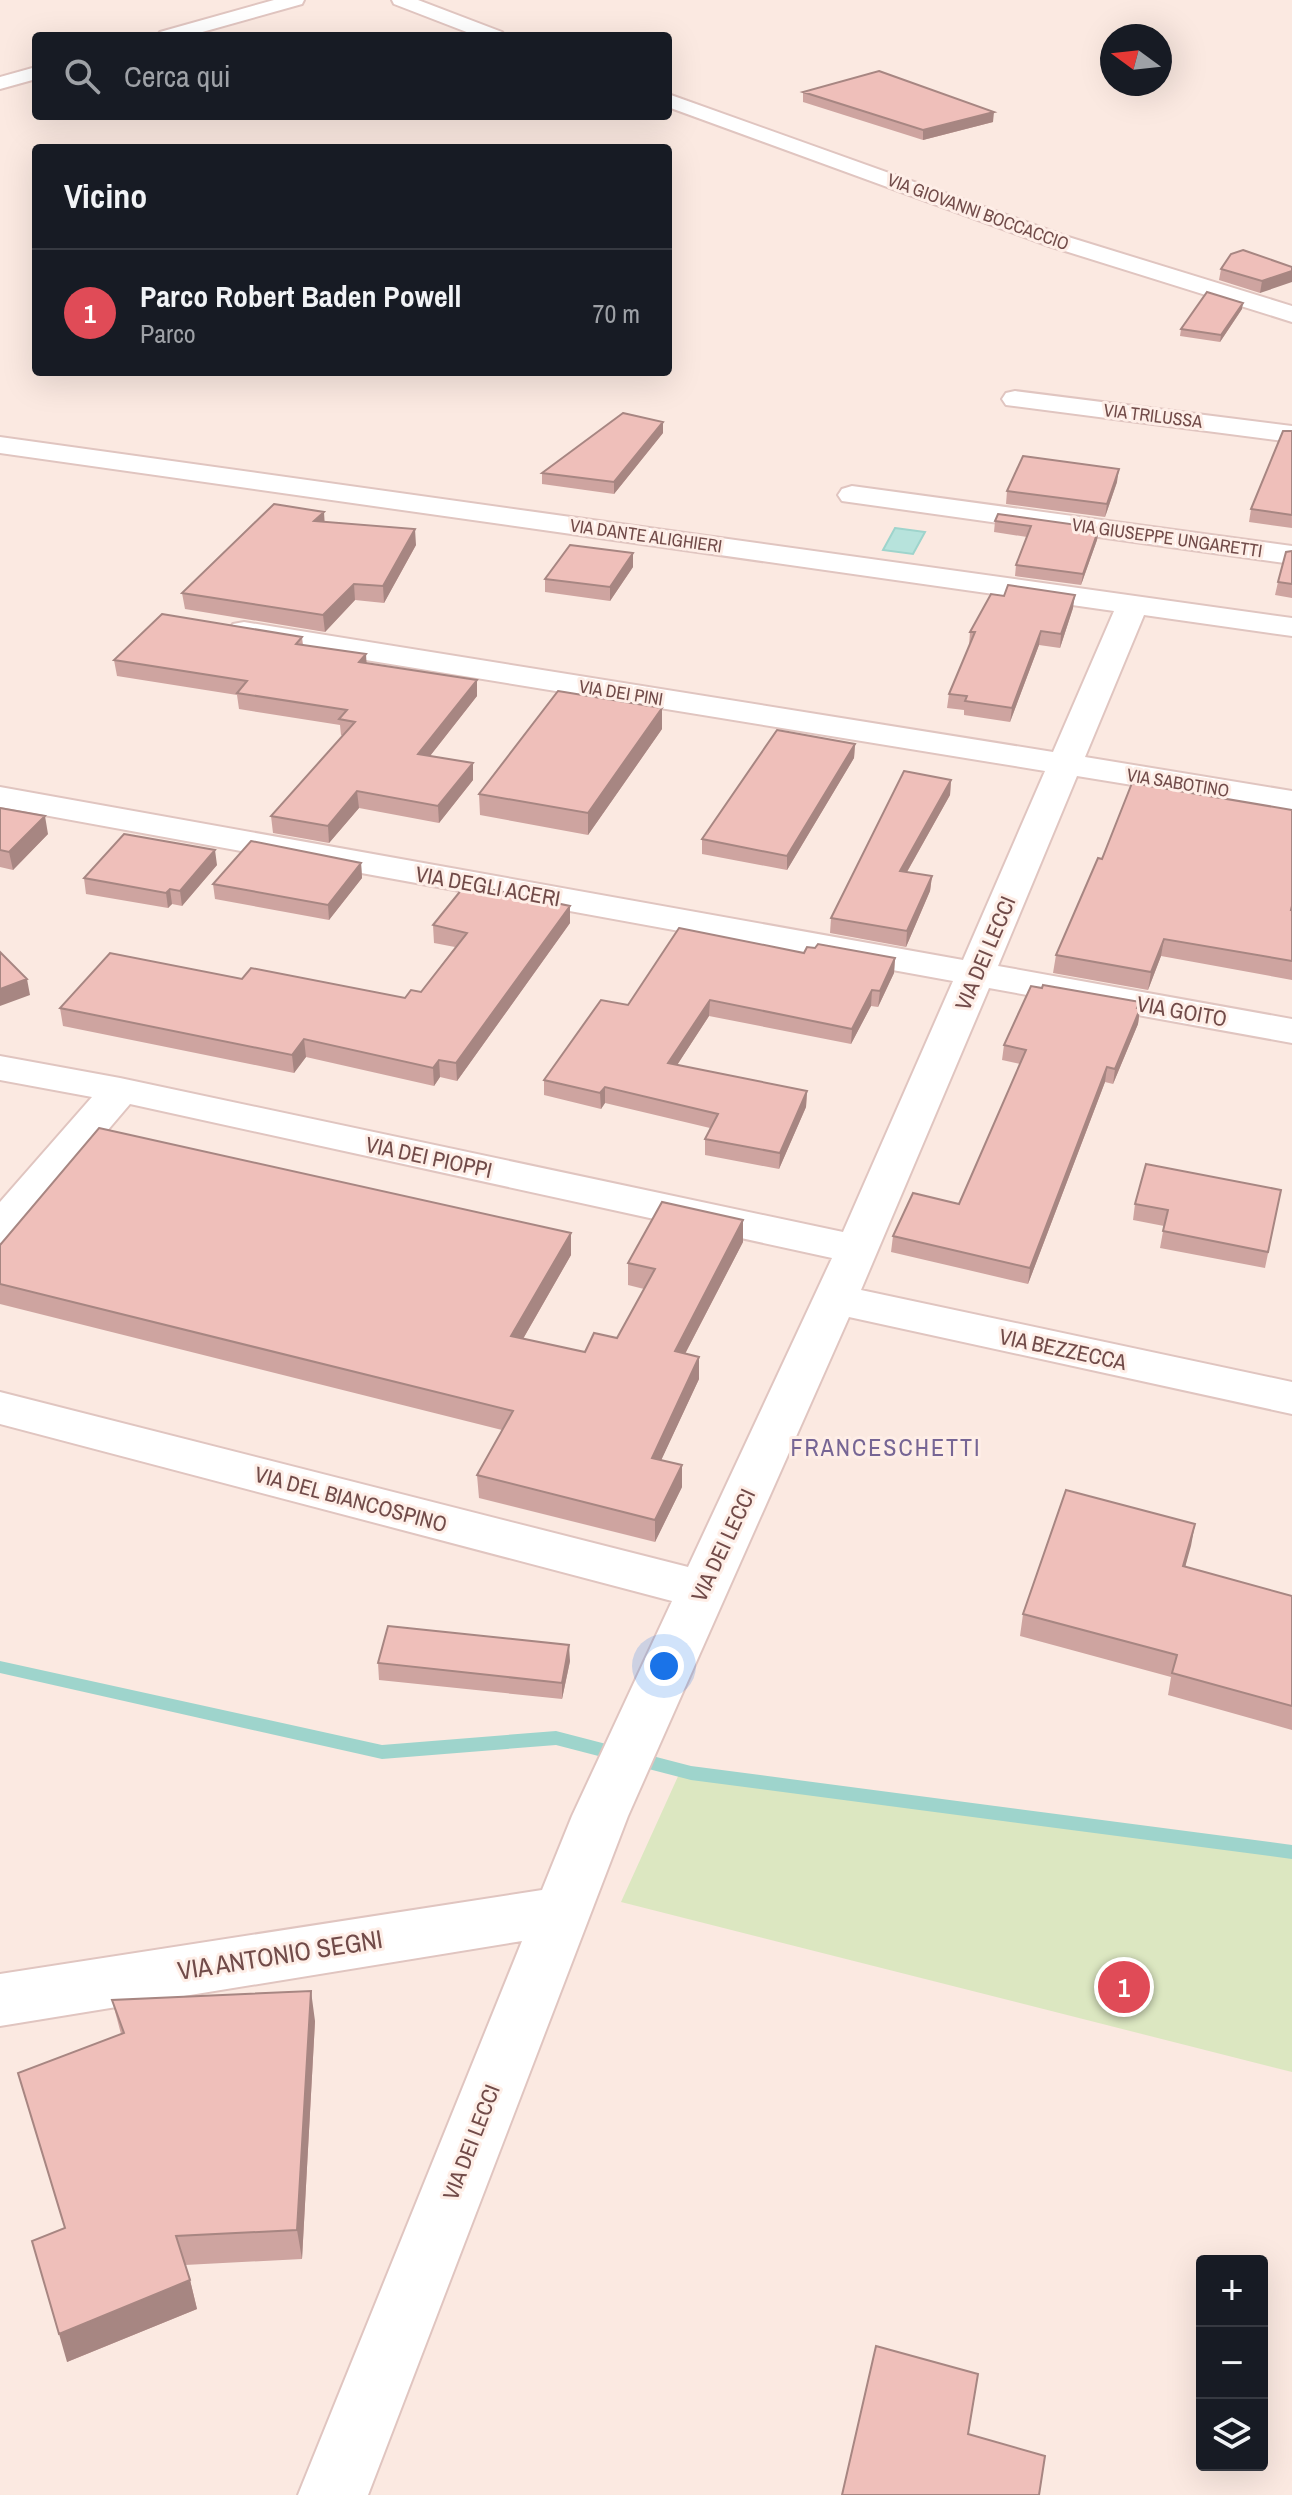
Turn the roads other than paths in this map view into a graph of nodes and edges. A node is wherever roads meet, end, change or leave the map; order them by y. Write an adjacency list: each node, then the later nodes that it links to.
1 (295, 0): 3 (street)
2 (401, 0): 4 (street)
3 (181, 32)
4 (485, 32)
5 (32, 74): 6 (street)
6 (0, 83)
7 (672, 101): 8 (street, VIA GIOVANNI BOCCACCIO)
8 (1292, 314)
9 (1015, 399): 10 (street, VIA TRILUSSA)
10 (1292, 434)
11 (0, 445): 14 (street, VIA DANTE ALIGHIERI)
12 (852, 495): 13 (street, VIA GIUSEPPE UNGARETTI)
13 (1292, 555)
14 (1133, 604): 16 (street, VIA DANTE ALIGHIERI); 17 (street, VIA DEI LECCI)
15 (207, 626): 17 (street, VIA DEI PINI)
16 (1292, 627)
17 (1065, 765): 19 (street, VIA SABOTINO); 20 (street, VIA DEI LECCI)
18 (0, 797): 20 (street, VIA DEGLI ACERI)
19 (1292, 801)
20 (977, 975): 21 (street, VIA GOITO); 25 (street, VIA DEI LECCI)
21 (1292, 1031)
22 (0, 1068): 23 (street, VIA DEI PIOPPI)
23 (120, 1090): 24 (street); 25 (street, VIA DEI PIOPPI)
24 (0, 1229)
25 (857, 1249): 26 (street, VIA DEI LECCI)
26 (835, 1299): 27 (street, VIA BEZZECCA); 29 (street, VIA DEI LECCI)
27 (1292, 1398)
28 (0, 1408): 29 (street, VIA DEL BIANCOSPINO)
29 (702, 1590): 30 (street, VIA DEI LECCI)
30 (561, 1911): 31 (street, VIA ANTONIO SEGNI); 32 (street, VIA DEI LECCI)
31 (0, 2000)
32 (333, 2495)

